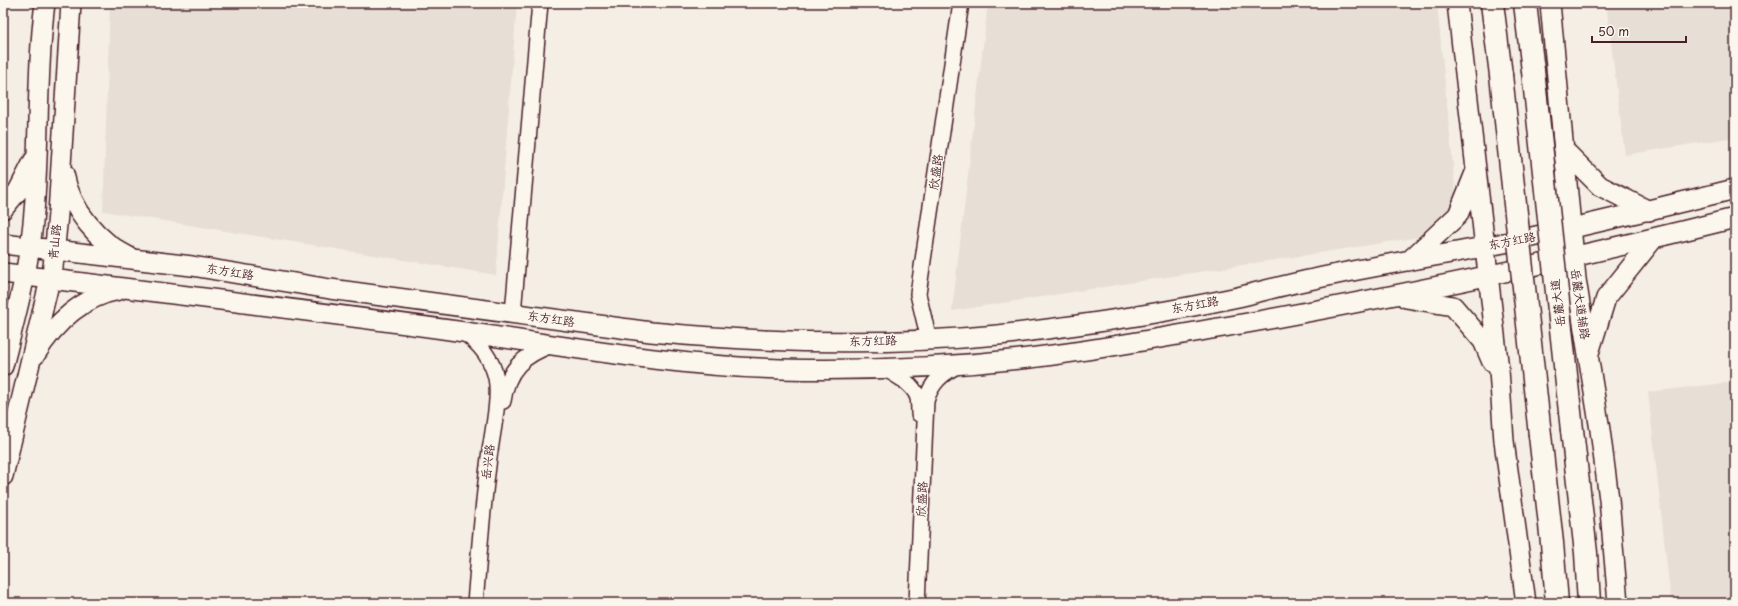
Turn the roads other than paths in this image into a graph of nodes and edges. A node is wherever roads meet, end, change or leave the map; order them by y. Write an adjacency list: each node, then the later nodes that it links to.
1 (45, 3): 10 (main road, 青山路)
2 (70, 3): 11 (main road, 青山路)
3 (540, 3): 32 (street)
4 (961, 3): 34 (street, 欣盛路)
5 (1457, 3): 12 (main road)
6 (1492, 3): 48 (highway, bridge)
7 (1524, 3): 49 (highway, 岳麓大道, bridge)
8 (1550, 3): 9 (main road, 岳麓大道辅路)
9 (1564, 150): 15 (main road); 17 (main road, 岳麓大道辅路)
10 (37, 153): 14 (main road); 21 (main road, 青山路)
11 (61, 160): 22 (main road, 青山路); 24 (main road)
12 (1476, 172): 20 (main road); 25 (main road)
13 (1735, 189): 15 (main road, 东方红路)
14 (3, 209)
15 (1649, 211): 17 (main road, 东方红路)
16 (1735, 218): 18 (main road)
17 (1571, 229): 20 (main road, 东方红路); 23 (main road, 岳麓大道辅路)
18 (1654, 238): 23 (main road); 36 (main road)
19 (3, 244): 21 (main road, 东方红路)
20 (1484, 247): 25 (main road, 东方红路); 28 (main road)
21 (30, 248): 22 (main road, 东方红路); 27 (main road, 青山路)
22 (55, 251): 24 (main road, 东方红路); 29 (main road, 青山路)
23 (1574, 256): 28 (main road); 36 (main road, 岳麓大道辅路)
24 (136, 260): 32 (main road, 东方红路)
25 (1409, 261): 34 (main road, 东方红路)
26 (3, 273): 27 (main road)
27 (25, 276): 29 (main road); 38 (main road, 青山路)
28 (1488, 277): 31 (main road); 41 (main road)
29 (50, 279): 30 (main road); 40 (main road, 青山路)
30 (126, 288): 33 (main road); 40 (main road)
31 (1394, 296): 37 (main road); 41 (main road)
32 (513, 313): 34 (main road, 东方红路)
33 (463, 332): 35 (main road); 43 (street, 岳兴路)
34 (929, 340)
35 (552, 345): 39 (main road); 44 (street, 岳兴路)
36 (1587, 358): 50 (main road, 岳麓大道辅路)
37 (962, 364): 39 (main road); 46 (street, 欣盛路)
38 (3, 366)
39 (881, 368): 45 (street, 欣盛路)
40 (26, 372): 42 (main road, 青山路)
41 (1499, 379): 47 (main road)
42 (3, 476)
43 (475, 603)
44 (482, 603)
45 (911, 603)
46 (917, 603)
47 (1526, 603)
48 (1557, 603)
49 (1589, 603)
50 (1618, 603)

